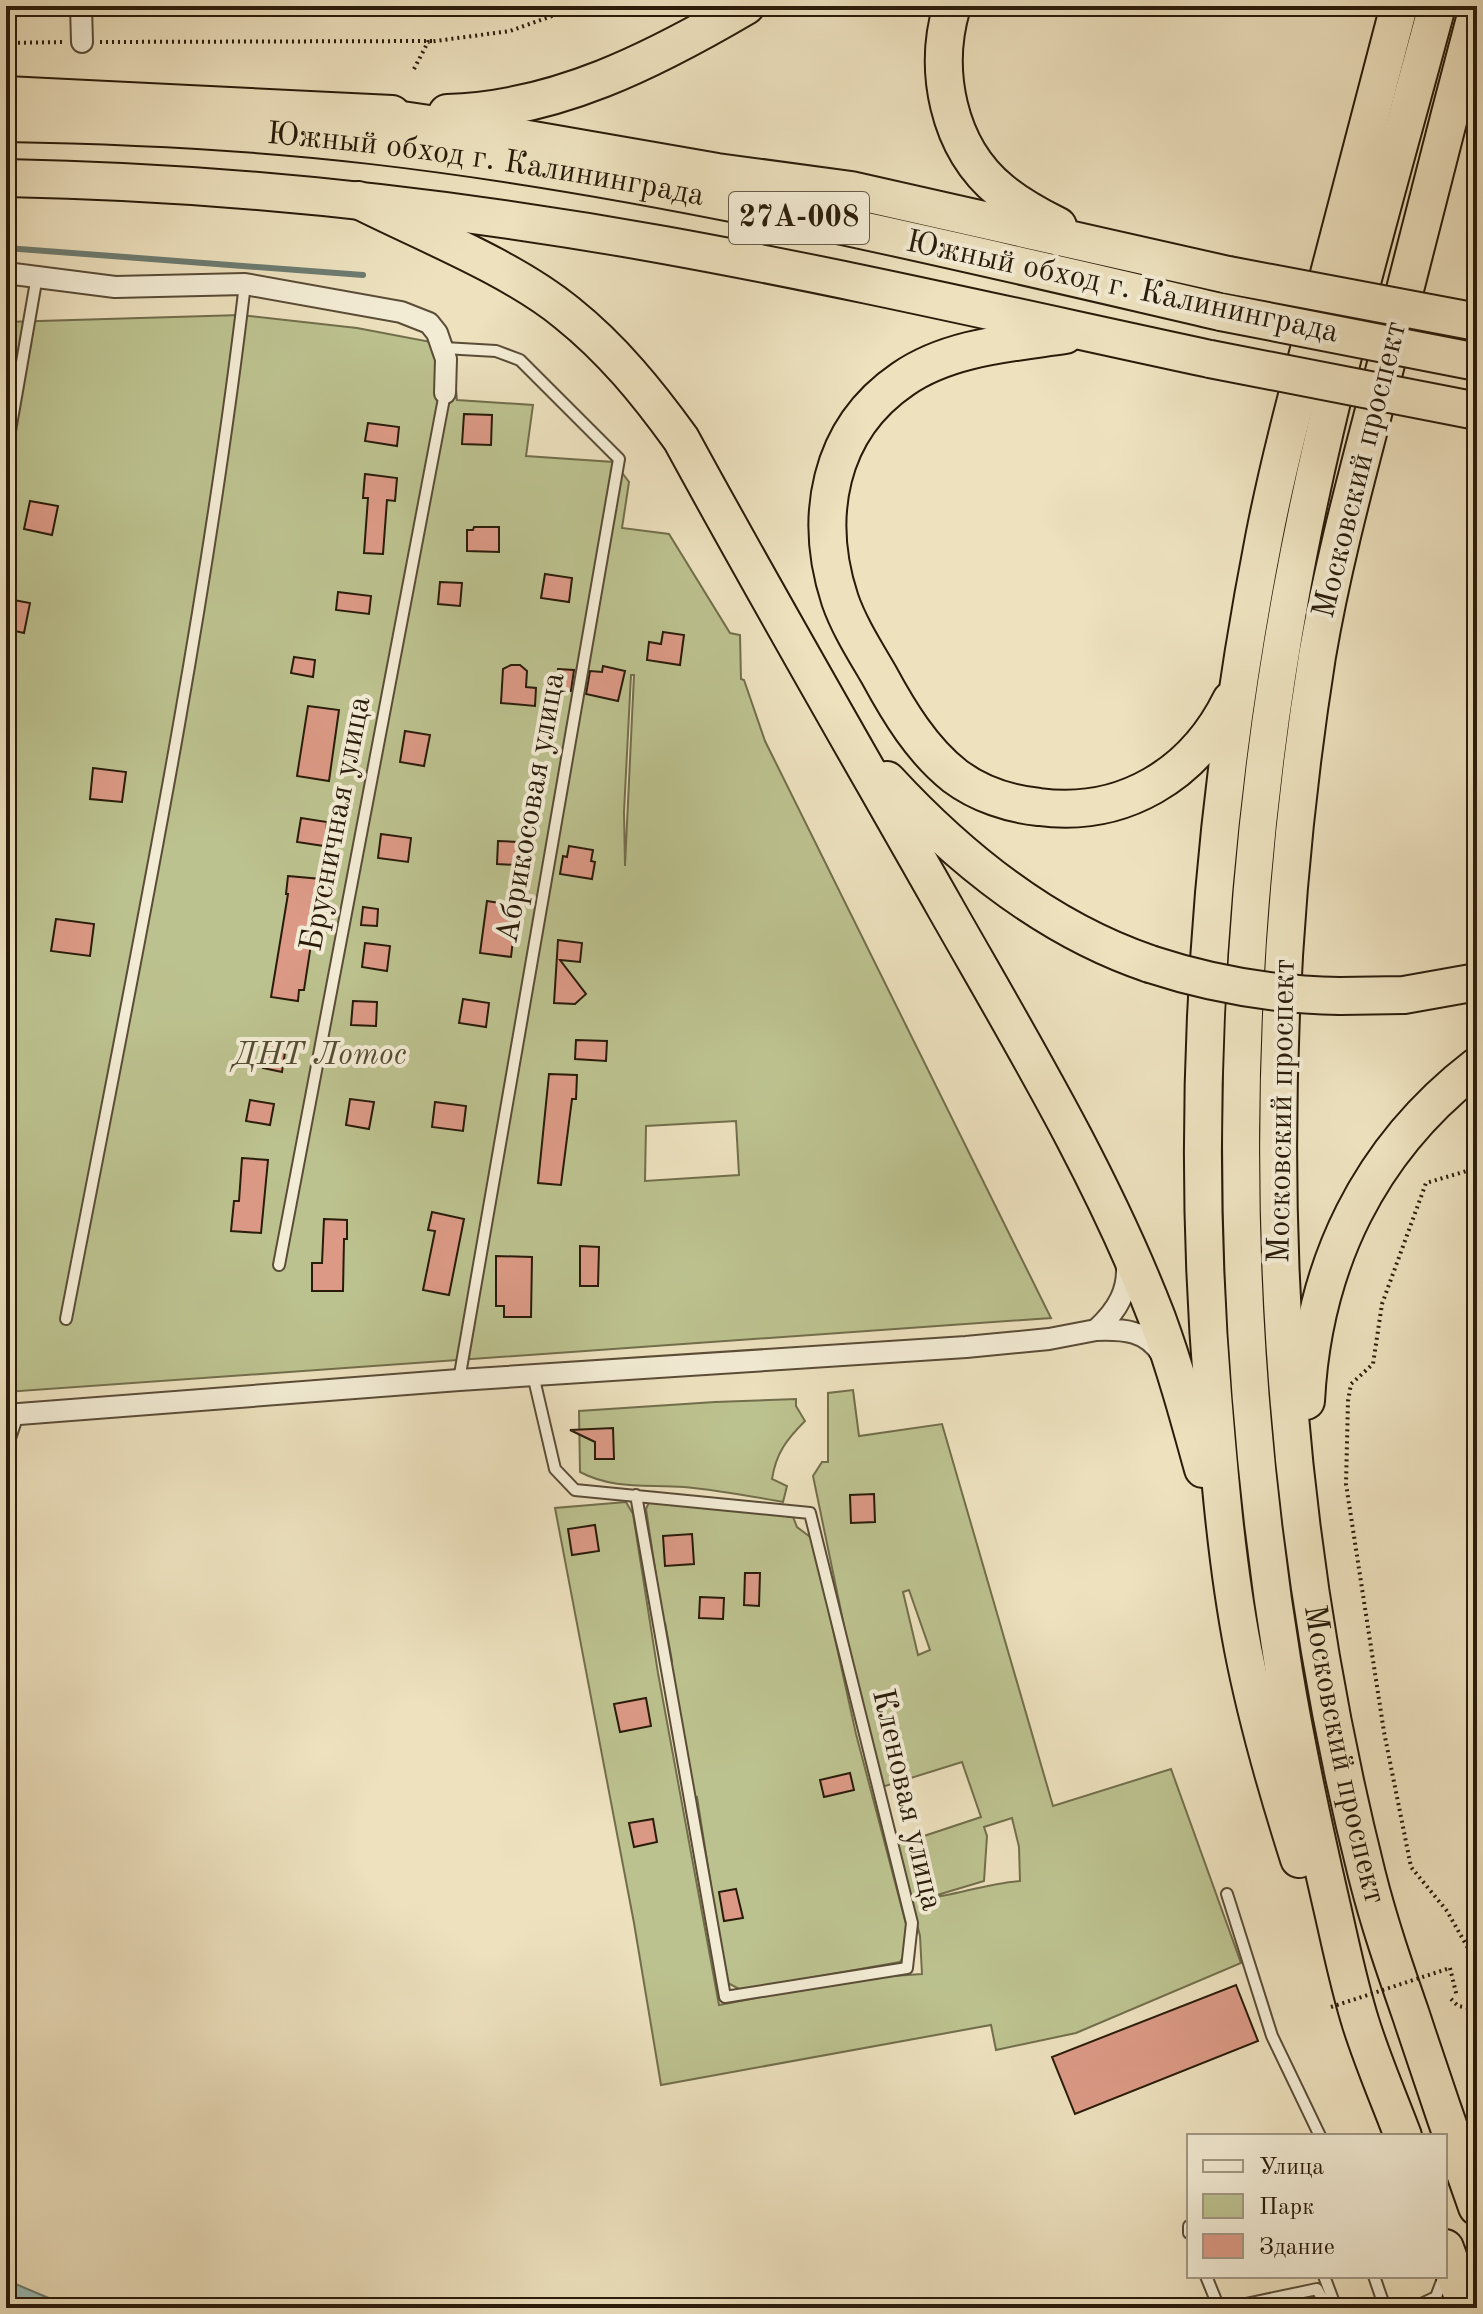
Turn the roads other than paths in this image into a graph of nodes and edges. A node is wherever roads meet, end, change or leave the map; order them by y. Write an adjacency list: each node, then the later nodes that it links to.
1 (81, 6): 7 (street)
2 (746, 6): 10 (highway)
3 (952, 6): 14 (highway)
4 (1437, 6): 42 (highway, Московский проспект)
5 (1477, 11): 8 (highway, Московский проспект)
6 (1394, 17): 25 (highway)
7 (82, 42)
8 (1471, 43): 39 (highway, Московский проспект)
9 (6, 95): 10 (highway)
10 (368, 115): 14 (highway)
11 (6, 123): 21 (highway, Южный обход г. Калининграда / 27А-008, bridge)
12 (6, 178): 13 (highway, Южный обход г. Калининграда / 27А-008)
13 (358, 200): 19 (highway, Южный обход г. Калининграда / 27А-008); 26 (highway)
14 (1094, 245): 18 (highway, bridge)
15 (6, 273): 16 (street)
16 (37, 276): 17 (street); 24 (lane)
17 (245, 284): 20 (street); 31 (lane)
18 (1477, 322)
19 (1083, 332): 23 (highway, Южный обход г. Калининграда / 27А-008, bridge); 25 (highway)
20 (444, 348): 22 (street); 34 (lane, Абрикосовая улица)
21 (1477, 362)
22 (445, 393): 30 (lane, Брусничная улица)
23 (1477, 411)
24 (6, 454)
25 (1239, 683): 40 (highway)
26 (849, 737): 27 (highway, bridge); 29 (highway)
27 (1477, 982)
28 (1477, 1066): 39 (highway)
29 (1121, 1236): 32 (street); 35 (highway)
30 (279, 1265)
31 (66, 1319)
32 (1096, 1330): 33 (street); 35 (street)
33 (533, 1375): 34 (street); 38 (lane, Кленовая улица)
34 (459, 1380): 36 (street)
35 (1180, 1387): 40 (highway)
36 (12, 1415): 37 (lane)
37 (6, 1450)
38 (636, 1495): 38 (lane, Кленовая улица)
39 (1302, 1530): 45 (highway, Московский проспект)
40 (1232, 1572): 42 (highway)
41 (1227, 1894): 43 (lane)
42 (1345, 2015): 44 (highway, Московский проспект)
43 (1319, 2134)
44 (1402, 2134)
45 (1477, 2207)
46 (1447, 2267): 57 (highway)
47 (1207, 2278): 51 (lane)
48 (1325, 2278): 54 (lane)
49 (1375, 2278): 55 (lane)
50 (1442, 2278): 56 (lane)
51 (1219, 2308)
52 (1227, 2308): 53 (lane)
53 (1327, 2308)
54 (1336, 2308)
55 (1385, 2308)
56 (1413, 2308)
57 (1467, 2308)

